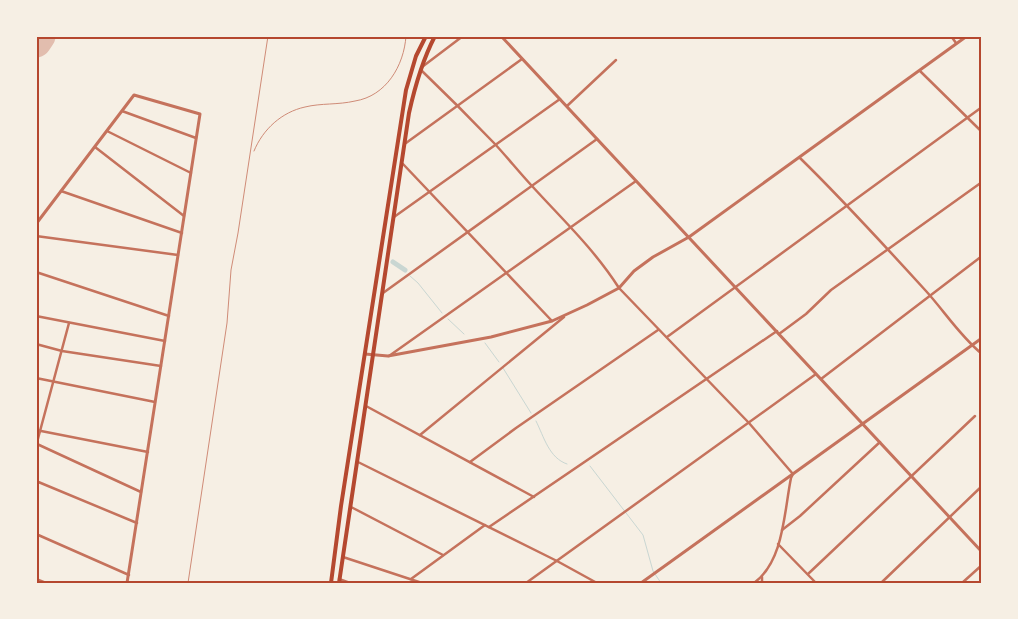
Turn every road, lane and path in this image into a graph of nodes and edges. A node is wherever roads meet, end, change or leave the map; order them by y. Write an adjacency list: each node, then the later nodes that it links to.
1 (426, 36): 64 (main road)
2 (435, 36): 10 (main road)
3 (463, 36): 10 (street)
4 (951, 36): 7 (street)
5 (967, 36): 7 (street)
6 (504, 37): 8 (street)
7 (956, 44): 11 (street)
8 (523, 59): 12 (street); 13 (street)
9 (616, 60): 14 (street)
10 (421, 69): 13 (street); 22 (main road)
11 (920, 71): 17 (street); 25 (street)
12 (560, 99): 14 (street); 23 (street)
13 (458, 105): 22 (street); 23 (street)
14 (567, 106): 21 (street)
15 (982, 107): 17 (street)
16 (122, 111): 18 (street); 20 (street); 20 (street)
17 (968, 117): 19 (street); 33 (street)
18 (107, 131): 24 (street); 27 (street)
19 (982, 132)
20 (196, 138): 27 (street)
21 (597, 139): 28 (street); 30 (street)
22 (406, 143): 26 (main road)
23 (495, 144): 30 (street); 32 (street)
24 (95, 147): 31 (street); 34 (street)
25 (800, 158): 33 (street); 41 (street)
26 (402, 164): 32 (street); 35 (main road)
27 (191, 173): 34 (street)
28 (636, 180): 37 (street); 41 (street)
29 (982, 182): 42 (street)
30 (531, 186): 37 (street); 39 (street)
31 (61, 191): 36 (street); 38 (street)
32 (429, 192): 35 (street); 39 (street)
33 (848, 205): 42 (street); 47 (street)
34 (184, 216): 38 (street)
35 (394, 217): 49 (main road)
36 (36, 224)
37 (570, 226): 46 (street); 48 (street)
38 (182, 233): 43 (street)
39 (467, 233): 46 (street); 49 (street)
40 (36, 236): 43 (street)
41 (689, 237): 47 (street); 48 (street)
42 (888, 249): 50 (street); 57 (street)
43 (178, 255): 52 (street)
44 (982, 256): 50 (street)
45 (36, 272): 52 (street)
46 (505, 274): 54 (street); 67 (street)
47 (736, 287): 57 (street); 58 (street)
48 (618, 288): 53 (street); 56 (street)
49 (383, 293): 66 (main road)
50 (930, 295): 62 (street); 71 (street)
51 (36, 316): 55 (street)
52 (169, 316): 60 (street)
53 (564, 316): 54 (street); 81 (street)
54 (552, 321): 67 (street)
55 (69, 323): 60 (street); 63 (street)
56 (658, 330): 58 (street); 86 (street)
57 (778, 333): 69 (street); 72 (street)
58 (666, 337): 72 (street)
59 (982, 338): 62 (street)
60 (165, 341): 68 (street)
61 (36, 344): 63 (street)
62 (972, 346): 65 (street); 78 (street)
63 (62, 350): 68 (street); 73 (street)
64 (365, 354): 66 (street); 114 (main road)
65 (982, 354)
66 (373, 355): 67 (street); 75 (main road)
67 (388, 356)
68 (161, 366): 74 (street)
69 (816, 374): 71 (street); 77 (street)
70 (36, 378): 73 (street)
71 (821, 379): 78 (street)
72 (706, 380): 77 (street); 92 (street)
73 (54, 381): 74 (street); 80 (street)
74 (155, 402): 84 (street)
75 (366, 406): 81 (street); 85 (main road)
76 (975, 416): 88 (street)
77 (749, 423): 87 (street); 104 (street)
78 (863, 424): 82 (street); 87 (street)
79 (36, 430): 80 (street)
80 (40, 431): 83 (street); 84 (street)
81 (420, 435): 86 (street)
82 (880, 442): 88 (street); 98 (street)
83 (36, 445): 91 (street)
84 (148, 452): 91 (street)
85 (357, 461): 93 (main road); 96 (street)
86 (470, 462): 92 (street)
87 (793, 474): 98 (street); 119 (street)
88 (911, 476): 94 (street); 106 (street)
89 (36, 481): 95 (street)
90 (982, 486): 94 (street)
91 (141, 492): 95 (street)
92 (534, 497): 97 (street)
93 (349, 506): 102 (main road); 103 (street)
94 (950, 517): 101 (street); 123 (street)
95 (137, 523): 107 (street)
96 (485, 525): 97 (street); 103 (street)
97 (489, 527): 104 (street)
98 (781, 531): 100 (street)
99 (36, 534): 107 (street)
100 (778, 544): 106 (street); 108 (street)
101 (982, 552)
102 (342, 556): 109 (street); 111 (main road)
103 (443, 556): 109 (street)
104 (557, 561): 117 (street); 118 (street)
105 (982, 565): 124 (street)
106 (808, 574): 122 (street)
107 (128, 575): 113 (street)
108 (762, 577): 120 (street); 121 (street)
109 (411, 578): 116 (street)
110 (36, 579): 112 (street)
111 (339, 581): 115 (street)
112 (46, 583)
113 (127, 583)
114 (331, 583)
115 (350, 583)
116 (422, 583)
117 (526, 583)
118 (597, 583)
119 (641, 583)
120 (754, 583)
121 (762, 583)
122 (816, 583)
123 (881, 583)
124 (962, 583)

